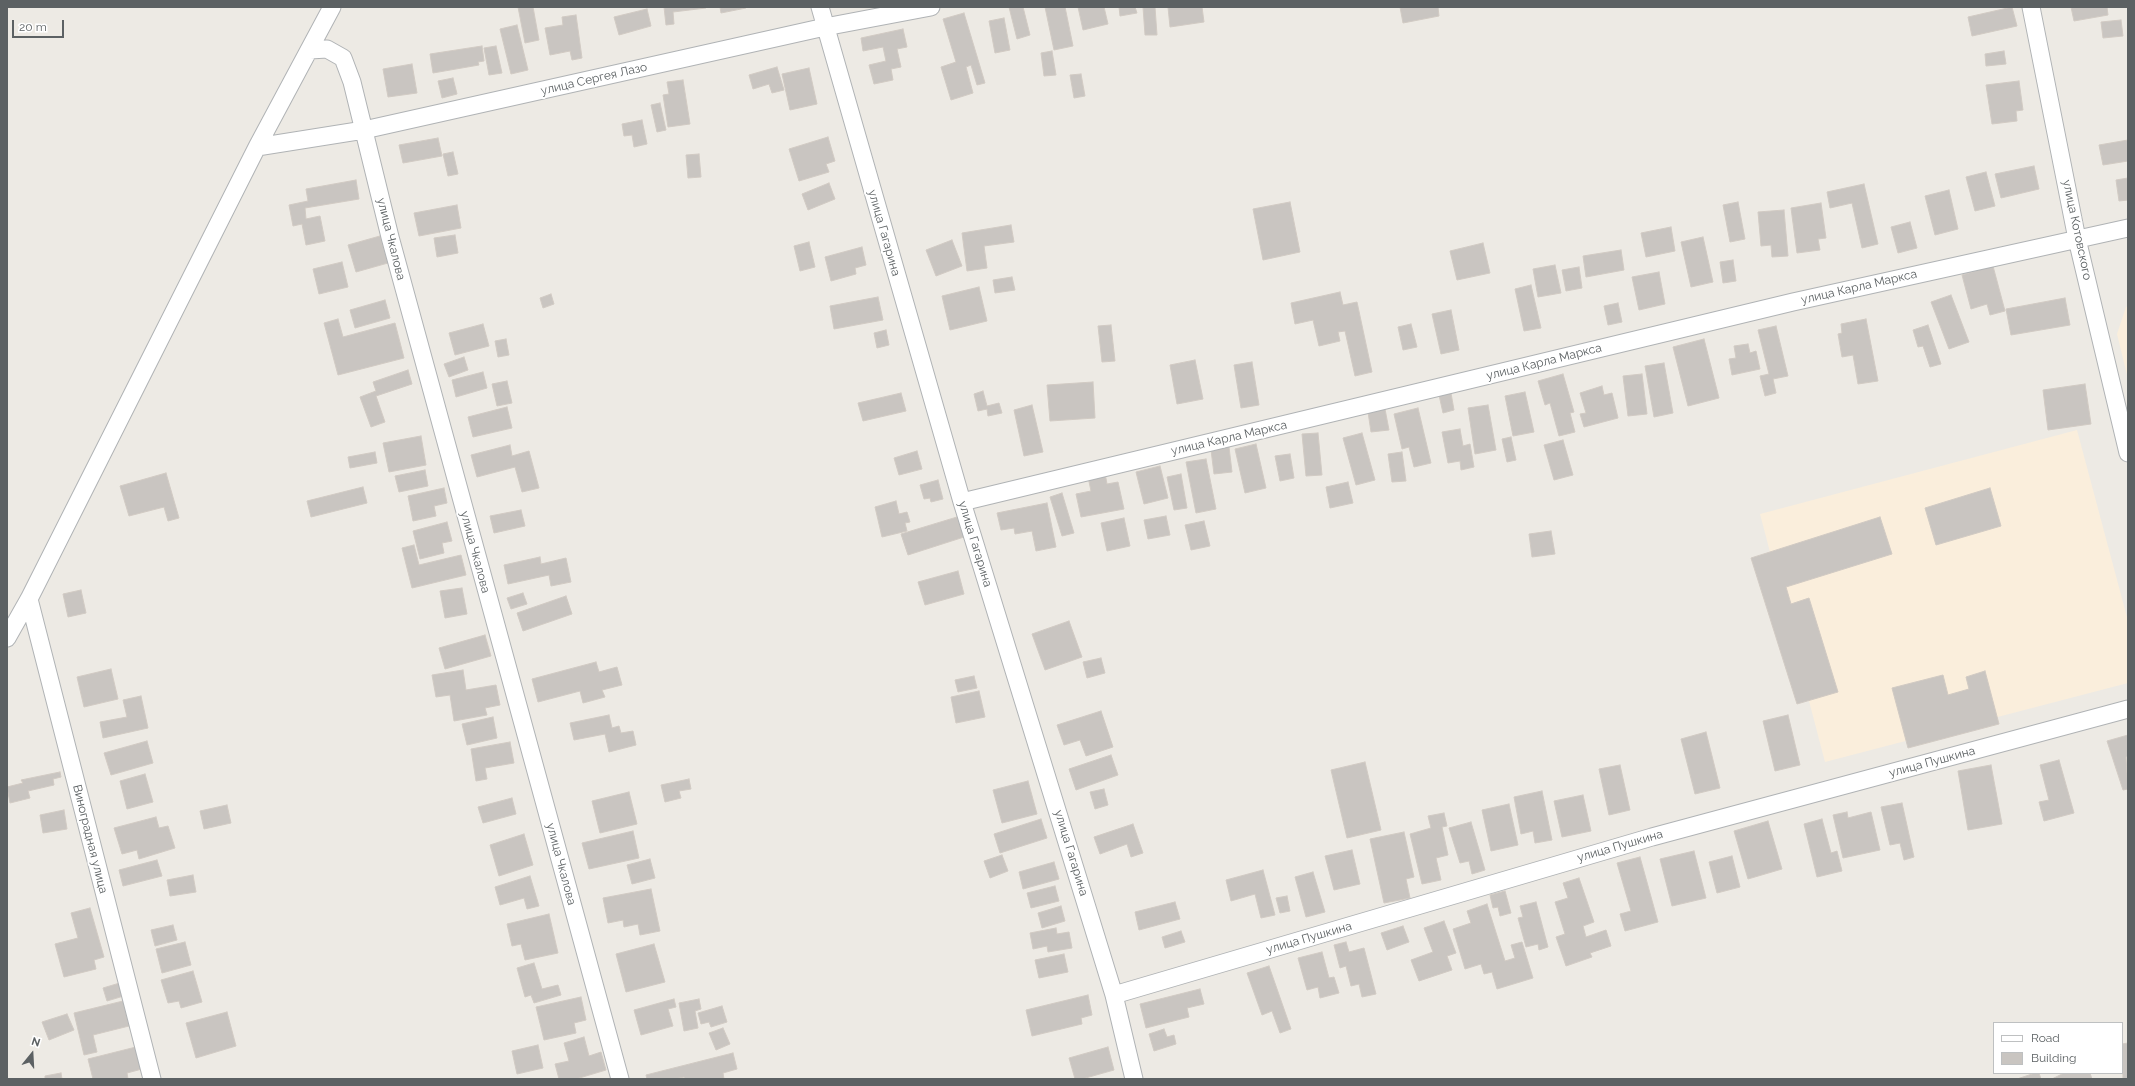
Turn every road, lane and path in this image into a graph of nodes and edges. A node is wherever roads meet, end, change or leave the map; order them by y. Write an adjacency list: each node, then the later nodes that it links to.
1 (332, 7): 6 (street)
2 (820, 7): 5 (street, улица Гагарина)
3 (931, 7): 5 (street, улица Сергея Лазо)
4 (2031, 7): 10 (street, улица Котовского)
5 (825, 27): 7 (street, улица Сергея Лазо); 12 (street, улица Гагарина)
6 (310, 50): 7 (street, улица Чкалова); 8 (street)
7 (364, 130): 8 (street, улица Сергея Лазо); 18 (street, улица Чкалова)
8 (257, 147): 13 (street)
9 (2128, 228): 10 (street, улица Карла Маркса)
10 (2078, 239): 11 (street, улица Котовского); 12 (street, улица Карла Маркса)
11 (2128, 453)
12 (962, 502): 16 (street, улица Гагарина)
13 (29, 599): 14 (street); 17 (street, Виноградная улица)
14 (7, 638)
15 (2128, 709): 16 (street, улица Пушкина)
16 (1114, 995): 19 (street, улица Гагарина)
17 (152, 1079)
18 (620, 1079)
19 (1134, 1079)

